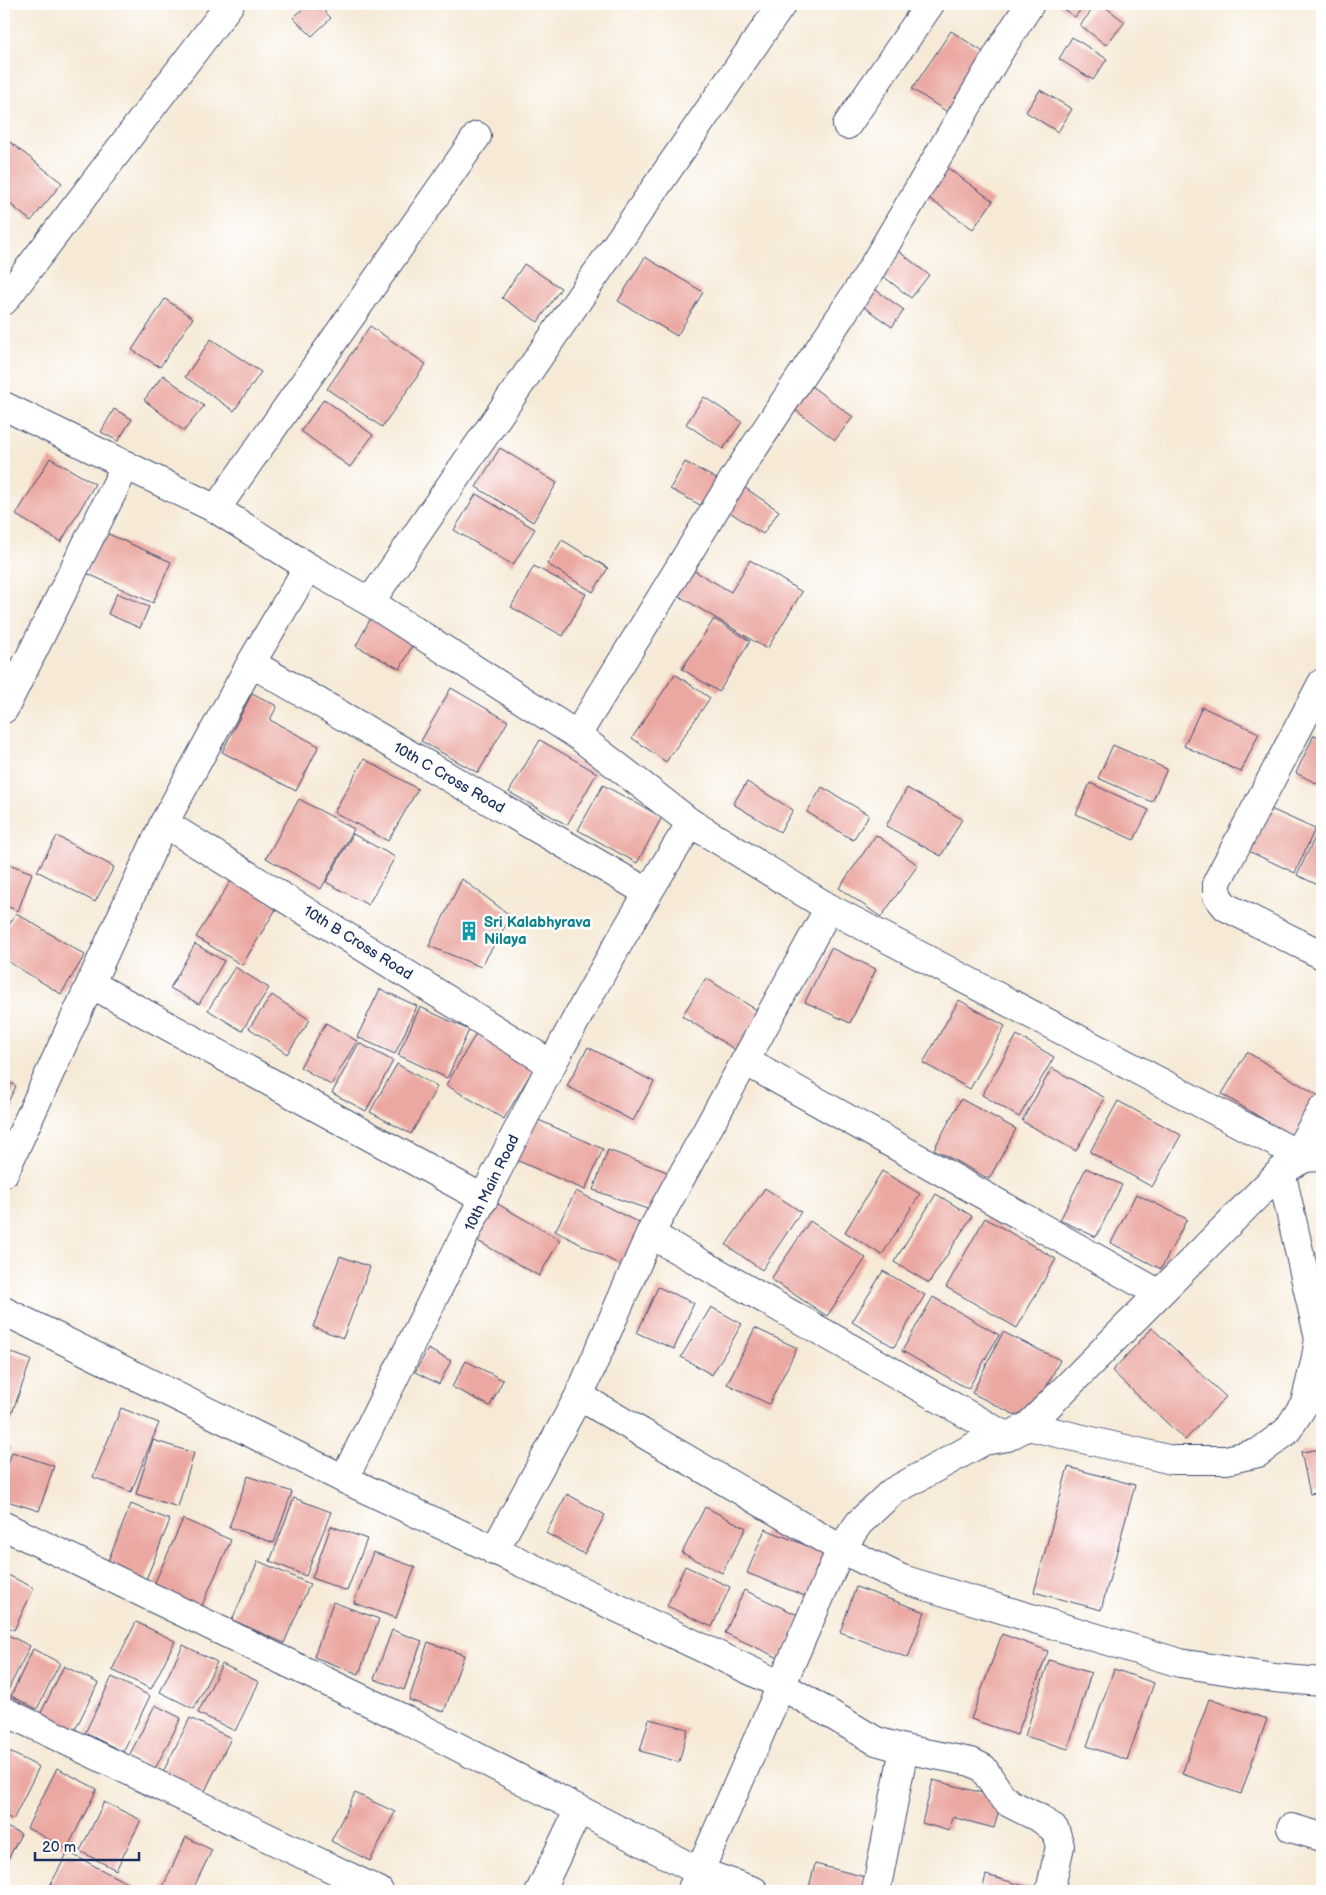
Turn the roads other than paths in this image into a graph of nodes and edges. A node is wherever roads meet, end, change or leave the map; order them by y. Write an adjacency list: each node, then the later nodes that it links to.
1 (230, 4): 7 (street)
2 (782, 4): 12 (street)
3 (930, 4): 5 (street)
4 (1030, 4): 16 (street)
5 (847, 125)
6 (477, 136): 10 (street)
7 (4, 301)
8 (4, 406): 9 (street)
9 (126, 466): 10 (street); 15 (street)
10 (216, 509): 11 (street)
11 (308, 567): 12 (street); 13 (street)
12 (370, 602): 16 (street)
13 (251, 663): 17 (street); 19 (street, 10th C Cross Road)
14 (1322, 683): 21 (street)
15 (6, 699)
16 (577, 735): 18 (street)
17 (164, 823): 22 (street); 24 (street, 10th B Cross Road)
18 (691, 823): 19 (street, 10th Main Road); 20 (street)
19 (647, 892): 24 (street, 10th Main Road)
20 (829, 908): 23 (street); 26 (street)
21 (1322, 955)
22 (91, 984): 27 (street); 28 (street)
23 (745, 1061): 29 (street); 30 (street)
24 (551, 1064): 28 (street, 10th Main Road)
25 (1322, 1110): 26 (street)
26 (1301, 1160): 30 (street); 32 (street)
27 (4, 1173)
28 (484, 1200): 35 (street, 10th Main Road)
29 (650, 1234): 33 (street); 34 (street)
30 (1158, 1293): 34 (street)
31 (4, 1311): 35 (street)
32 (1321, 1339): 34 (street)
33 (579, 1396): 37 (street); 38 (street)
34 (1017, 1432): 37 (street)
35 (344, 1479): 38 (street)
36 (4, 1526): 43 (street)
37 (841, 1549): 39 (street); 40 (street)
38 (494, 1551): 40 (street)
39 (1322, 1682)
40 (781, 1685): 42 (street); 46 (street)
41 (4, 1711): 47 (street)
42 (904, 1749): 50 (street); 51 (street)
43 (579, 1809): 46 (street); 48 (street)
44 (1292, 1828): 45 (street)
45 (1322, 1837)
46 (696, 1882): 49 (street)
47 (380, 1891)
48 (540, 1891)
49 (754, 1891)
50 (876, 1891)
51 (1050, 1891)

